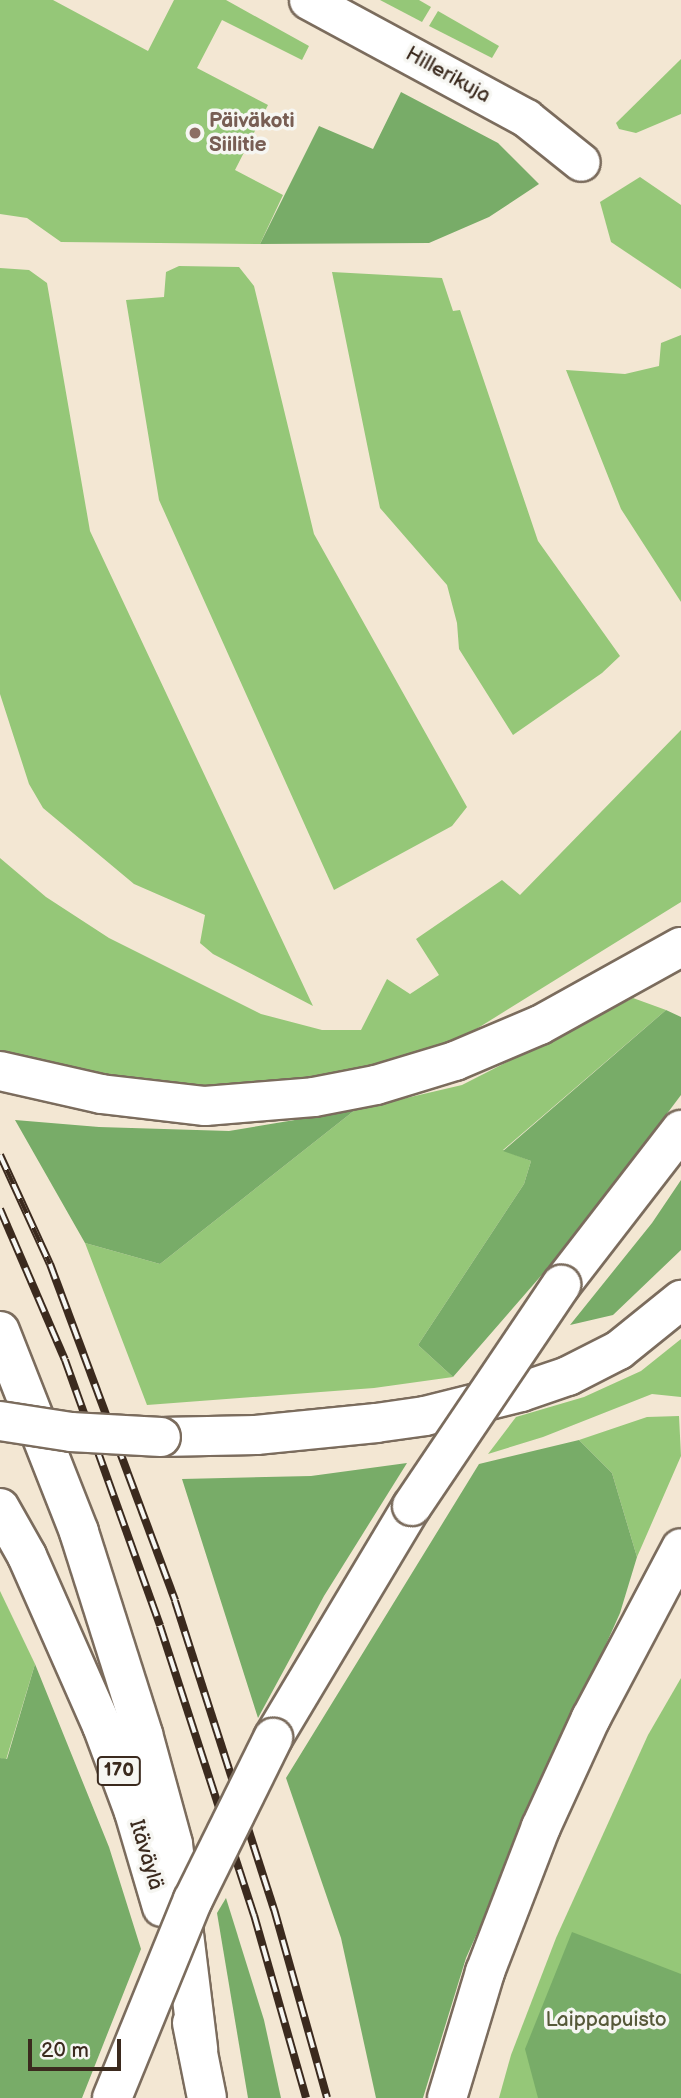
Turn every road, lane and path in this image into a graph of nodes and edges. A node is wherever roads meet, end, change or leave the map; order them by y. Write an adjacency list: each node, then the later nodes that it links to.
1 (308, 0): 2 (street, Hillerikuja)
2 (581, 162)
3 (681, 947): 4 (highway)
4 (0, 1071)
5 (681, 1130): 12 (highway, bridge)
6 (681, 1300): 8 (highway, bridge)
7 (0, 1331): 11 (highway)
8 (0, 1420)
9 (0, 1508): 11 (highway, Itäväylä / 170)
10 (681, 1548): 14 (highway)
11 (198, 2049): 13 (highway, Itäväylä / 170)
12 (112, 2098)
13 (207, 2098)
14 (447, 2098)

